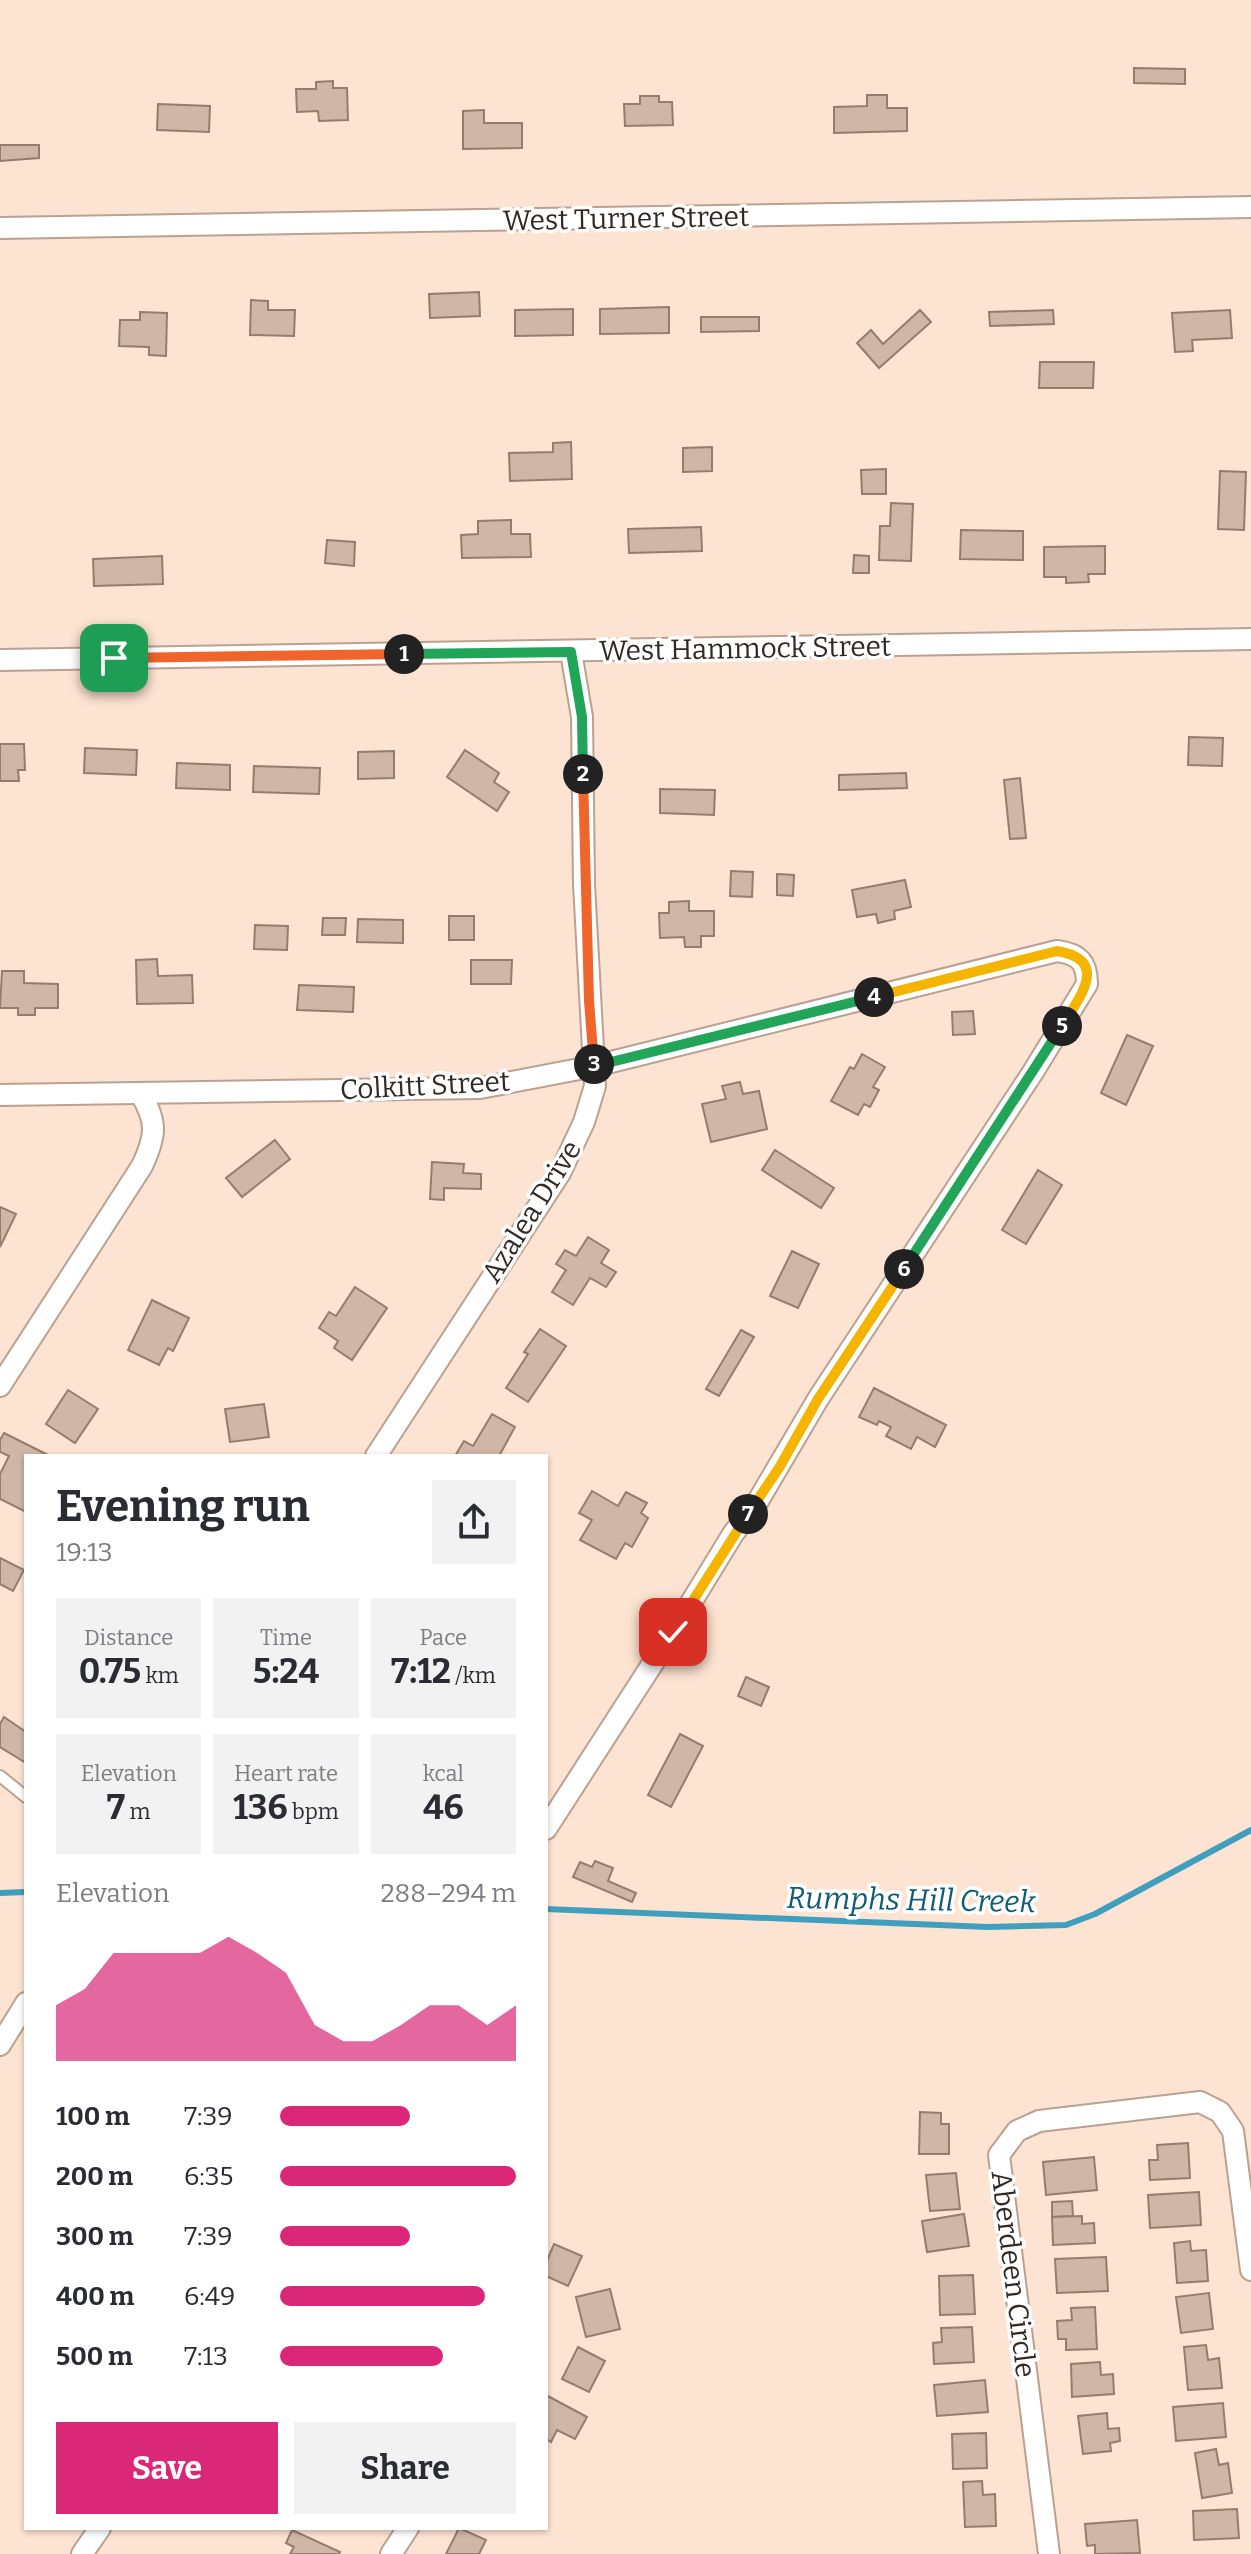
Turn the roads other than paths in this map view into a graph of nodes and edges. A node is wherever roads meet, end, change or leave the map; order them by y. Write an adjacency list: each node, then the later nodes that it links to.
1 (1251, 207): 2 (street, West Turner Street)
2 (0, 228)
3 (1251, 639): 4 (street, West Hammock Street)
4 (571, 652): 5 (street, West Hammock Street); 6 (street, Azalea Drive)
5 (0, 660)
6 (595, 1066): 7 (street, Colkitt Street); 10 (street, Azalea Drive); 13 (street, Colkitt Street)
7 (140, 1093): 8 (street, Colkitt Street); 9 (street)
8 (0, 1095)
9 (0, 1386)
10 (377, 1454)
11 (0, 1776): 12 (lane)
12 (24, 1795)
13 (548, 1826)
14 (24, 2006): 15 (street)
15 (0, 2045)
16 (1251, 2270): 21 (street, Aberdeen Circle)
17 (99, 2530): 19 (street)
18 (407, 2530): 20 (street)
19 (82, 2554)
20 (391, 2554)
21 (1049, 2554)

